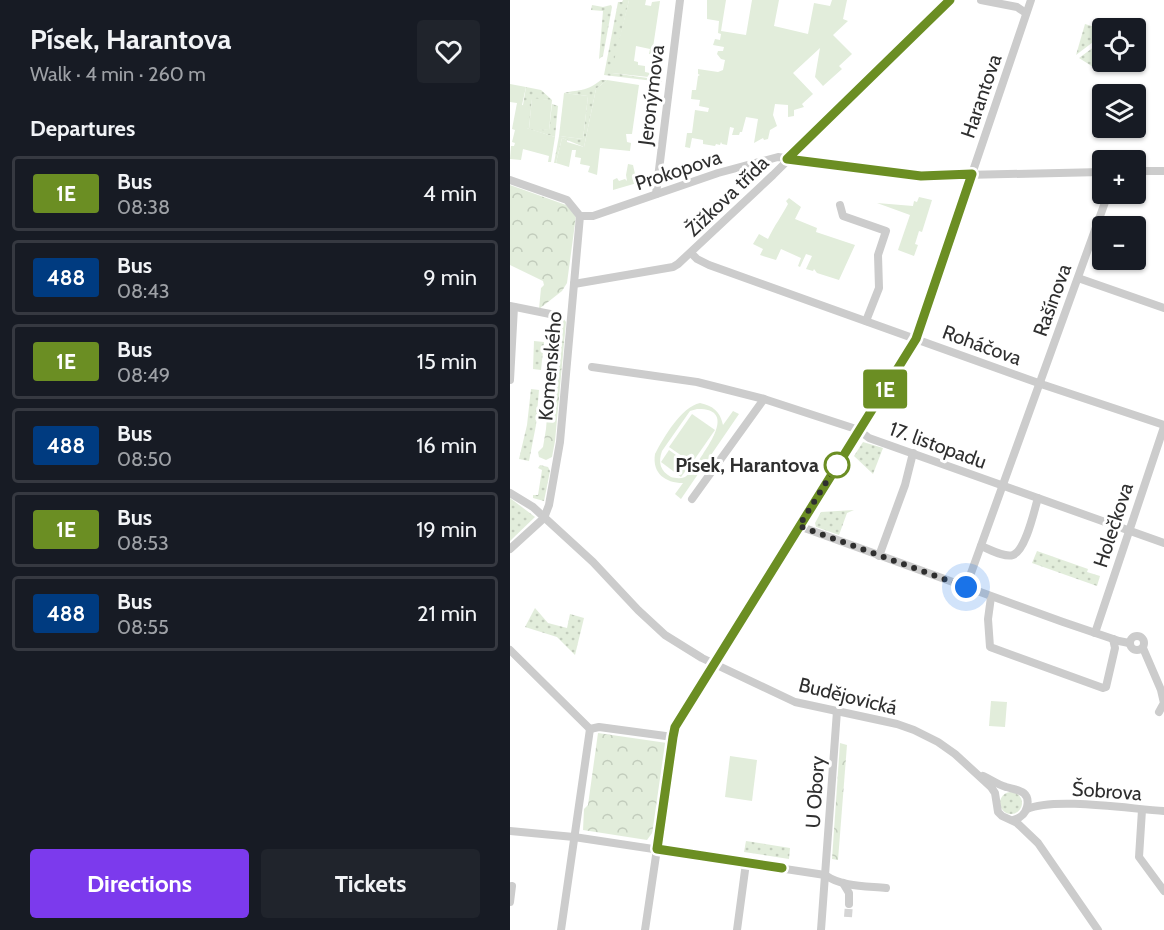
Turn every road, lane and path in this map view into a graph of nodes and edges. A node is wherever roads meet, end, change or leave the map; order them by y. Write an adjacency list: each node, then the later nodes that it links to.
1 (680, 0): 16 (street, Jeronýmova)
2 (950, 0): 6 (street, Žižkova třída)
3 (981, 0): 5 (street)
4 (1031, 0): 5 (street, Harantova)
5 (1026, 13): 13 (street, Harantova)
6 (804, 144): 7 (street, Žižkova třída); 9 (street)
7 (787, 159): 8 (street, Prokopova); 9 (street, Prokopova); 14 (street, Žižkova třída)
8 (766, 160): 14 (street); 16 (street, Prokopova)
9 (810, 163): 13 (street, Prokopova)
10 (1146, 171): 11 (street)
11 (1164, 171)
12 (1092, 172): 13 (street, Prokopova)
13 (972, 174): 27 (street, Harantova)
14 (773, 175): 20 (street, Žižkova třída)
15 (510, 180): 19 (street)
16 (656, 194): 19 (street, Prokopova)
17 (1104, 204): 21 (street, Rašínova)
18 (840, 205): 26 (street)
19 (580, 216): 22 (street, Komenského)
20 (691, 253): 22 (street, Žižkova třída); 26 (street, Roháčova)
21 (1078, 278): 24 (street); 30 (street, Rašínova)
22 (574, 284): 39 (street, Komenského)
23 (512, 307): 25 (street); 29 (street)
24 (1164, 308)
25 (549, 314)
26 (866, 321): 27 (street, Roháčova)
27 (916, 339): 30 (street, Roháčova); 33 (street, Harantova)
28 (592, 367): 31 (street, 17. listopadu)
29 (510, 380)
30 (1040, 383): 32 (street, Roháčova); 35 (street, Rašínova)
31 (764, 399): 33 (street, 17. listopadu); 38 (street)
32 (1164, 426): 41 (street, Holečkova)
33 (859, 430): 34 (street, 17. listopadu); 40 (street, Harantova)
34 (913, 453): 35 (street, 17. listopadu); 45 (street)
35 (1003, 486): 37 (street, 17. listopadu); 43 (street, Rašínova)
36 (510, 493): 39 (street, Budějovická)
37 (1038, 498): 41 (street, 17. listopadu); 43 (street)
38 (692, 500)
39 (544, 518): 44 (street); 51 (street, Budějovická)
40 (799, 526): 45 (street); 51 (street, Harantova)
41 (1129, 530): 42 (street, 17. listopadu); 48 (street, Holečkova)
42 (1164, 543)
43 (981, 546): 46 (street, Rašínova)
44 (510, 549)
45 (879, 556): 46 (street)
46 (966, 587): 47 (street)
47 (991, 597): 48 (street); 49 (street)
48 (1095, 633): 49 (street)
49 (1113, 639): 53 (street)
50 (510, 650): 54 (street)
51 (714, 663): 52 (street, Budějovická); 55 (street, Harantova)
52 (837, 711): 56 (street, Budějovická); 70 (street, U Obory)
53 (1159, 712)
54 (590, 729): 55 (street); 66 (street)
55 (673, 737): 68 (street, Harantova)
56 (977, 772): 57 (street, Budějovická); 59 (street, Budějovická)
57 (1007, 788): 58 (street, Budějovická); 59 (street)
58 (1027, 799): 60 (street, Šobrova); 63 (street, Budějovická)
59 (996, 800): 64 (street, Budějovická)
60 (1049, 804): 61 (street, Šobrova); 63 (street, Šobrova)
61 (1142, 810): 62 (street, Šobrova); 74 (street)
62 (1164, 811)
63 (1025, 812): 64 (street); 67 (street, Budějovická)
64 (1013, 820): 67 (street, Budějovická)
65 (510, 831): 66 (street)
66 (574, 837): 68 (street); 77 (street)
67 (1038, 843): 81 (street, Budějovická)
68 (657, 849): 69 (street); 78 (street, Harantova)
69 (746, 863): 70 (street); 79 (street)
70 (825, 875): 71 (street); 80 (street, U Obory)
71 (843, 883): 73 (street); 76 (street)
72 (512, 886): 75 (street)
73 (886, 888)
74 (1164, 891)
75 (510, 902)
76 (849, 904)
77 (561, 930)
78 (645, 930)
79 (736, 930)
80 (821, 930)
81 (1098, 930)

